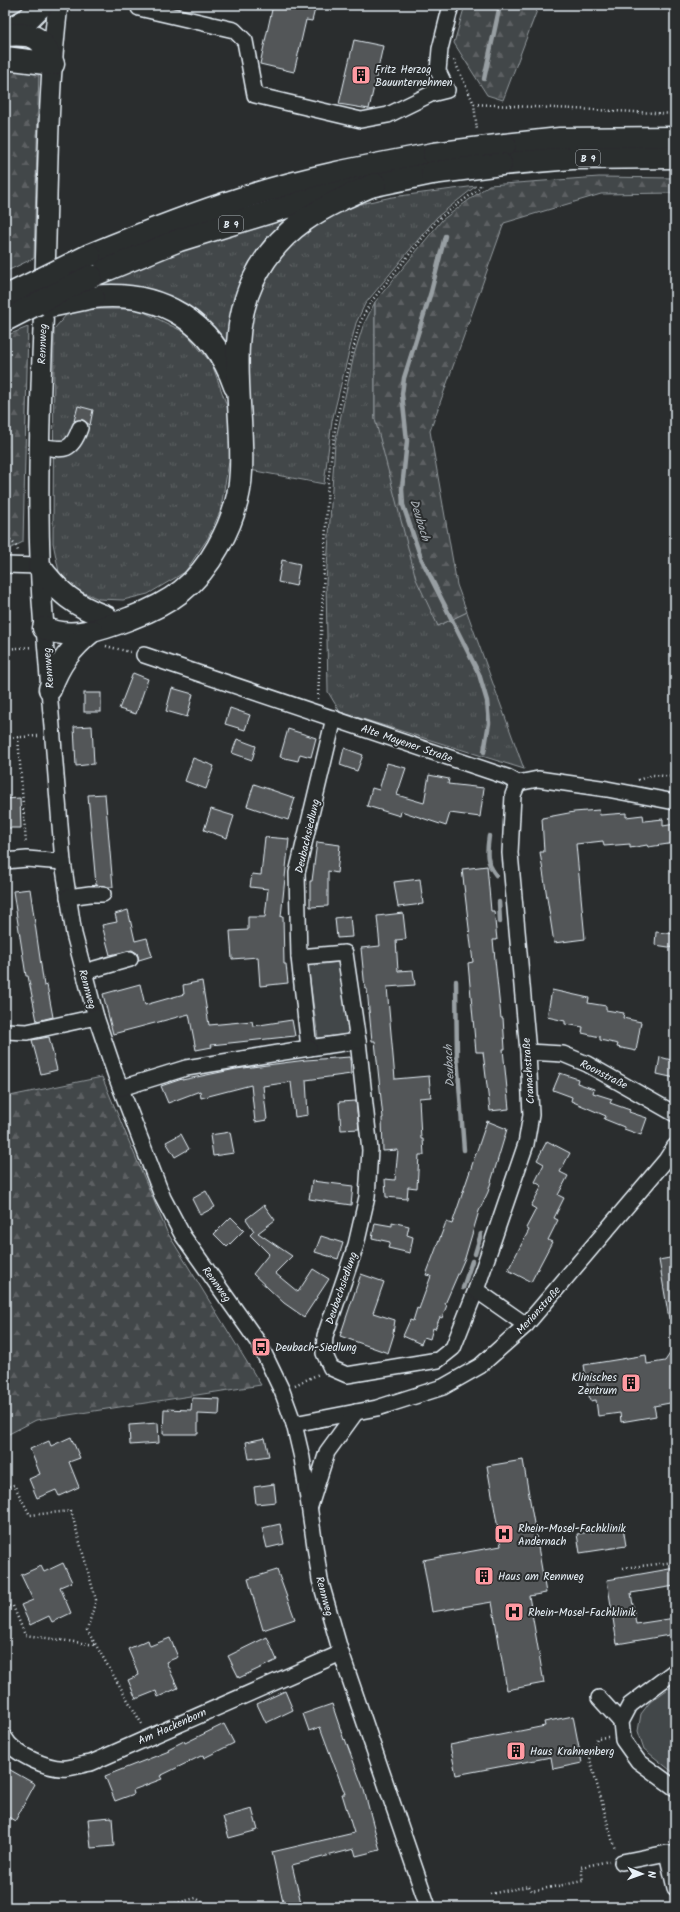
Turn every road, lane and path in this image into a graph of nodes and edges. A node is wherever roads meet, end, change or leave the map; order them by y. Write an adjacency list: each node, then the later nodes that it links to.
1 (42, 5): 5 (highway)
2 (58, 5): 8 (main road, Rennweg)
3 (451, 5): 6 (street)
4 (139, 8): 6 (street)
5 (5, 33): 8 (highway)
6 (440, 48): 9 (path)
7 (5, 58): 8 (highway)
8 (53, 64): 23 (main road, Rennweg)
9 (474, 104): 10 (path); 11 (path)
10 (675, 114)
11 (477, 136)
12 (675, 138): 13 (highway, B 9)
13 (503, 155): 14 (highway, B 9); 15 (highway, B 9, bridge)
14 (675, 157)
15 (433, 164): 17 (highway, B 9); 18 (highway, B 9)
16 (479, 180): 33 (path)
17 (375, 184): 18 (highway, B 9); 21 (highway)
18 (91, 276): 19 (highway, B 9, bridge); 20 (highway, B 9, bridge); 21 (highway)
19 (6, 296)
20 (5, 320)
21 (239, 404): 28 (highway)
22 (80, 428): 23 (street)
23 (39, 446): 26 (main road, Rennweg)
24 (5, 534): 26 (path)
25 (5, 565): 26 (street)
26 (31, 565): 27 (main road, Rennweg); 28 (highway)
27 (44, 628): 28 (highway); 32 (street, Rennweg)
28 (100, 631): 31 (path); 32 (highway)
29 (32, 647): 30 (path)
30 (5, 649)
31 (144, 655): 33 (street, Alte Mayener Straße)
32 (50, 689): 35 (street, Rennweg)
33 (317, 714): 34 (street, Alte Mayener Straße)
34 (334, 718): 38 (street, Alte Mayener Straße); 45 (street, Deubachsiedlung)
35 (54, 734): 36 (path); 42 (street, Rennweg)
36 (18, 737): 37 (path); 40 (path)
37 (5, 738)
38 (518, 783): 39 (street); 52 (street, Cranachstraße)
39 (675, 802)
40 (27, 859): 41 (street); 42 (street)
41 (5, 862)
42 (63, 862): 44 (street, Rennweg)
43 (103, 894): 44 (street)
44 (68, 897): 47 (street, Rennweg)
45 (299, 957): 50 (street, Deubachsiedlung); 51 (street, Deubachsiedlung)
46 (130, 959): 47 (street)
47 (84, 972): 48 (street, Rennweg)
48 (96, 1017): 49 (street); 53 (street, Rennweg)
49 (5, 1031)
50 (358, 1041): 51 (street); 58 (street, Deubachsiedlung)
51 (309, 1048): 53 (street)
52 (528, 1052): 54 (street, Roonstraße); 56 (street, Cranachstraße)
53 (121, 1088): 59 (street, Rennweg)
54 (675, 1114)
55 (675, 1146): 57 (street, Merianstraße)
56 (476, 1290): 57 (street); 58 (street)
57 (526, 1326): 60 (street, Merianstraße)
58 (331, 1368): 59 (path)
59 (282, 1391): 61 (street, Rennweg)
60 (356, 1412): 61 (street, Merianstraße); 63 (street)
61 (294, 1424): 63 (street, Rennweg)
62 (5, 1488): 67 (path)
63 (309, 1509): 68 (street, Rennweg)
64 (675, 1562): 65 (path)
65 (623, 1568)
66 (5, 1606): 67 (path)
67 (97, 1645): 72 (path)
68 (341, 1652): 72 (street, Am Hackenborn); 80 (street, Rennweg)
69 (675, 1671): 71 (street)
70 (599, 1698): 71 (street)
71 (621, 1728): 74 (street); 75 (path)
72 (149, 1736): 73 (street, Am Hackenborn)
73 (5, 1738)
74 (675, 1788)
75 (620, 1861): 76 (street); 77 (path)
76 (675, 1888)
77 (490, 1894)
78 (168, 1907): 79 (path)
79 (209, 1907)
80 (428, 1907)

